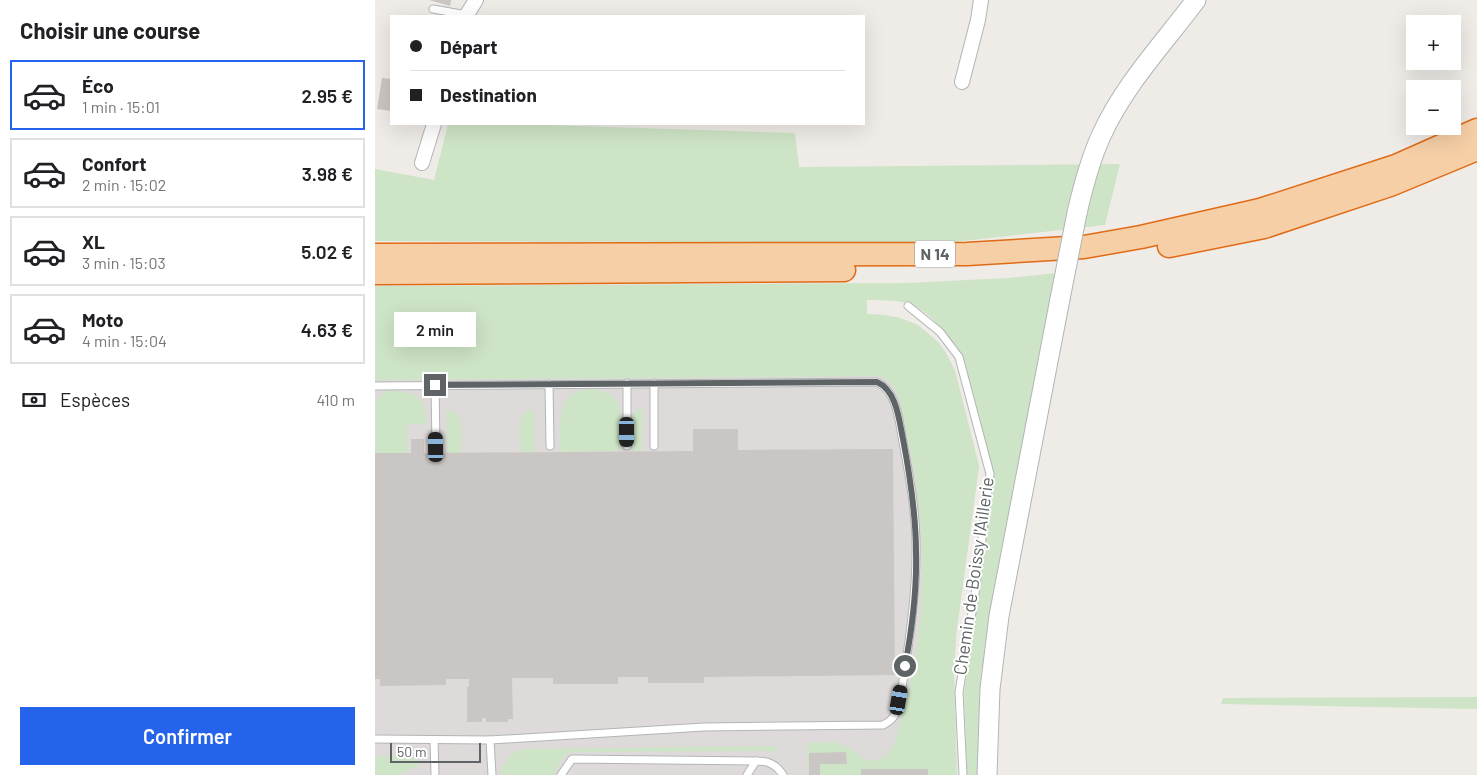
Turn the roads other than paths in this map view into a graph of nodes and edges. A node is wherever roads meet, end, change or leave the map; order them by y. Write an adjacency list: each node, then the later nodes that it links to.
1 (476, 0): 6 (street)
2 (981, 0): 7 (street)
3 (1196, 0): 36 (main road, bridge)
4 (433, 9): 5 (lane)
5 (446, 14)
6 (467, 15)
7 (963, 82)
8 (1477, 122): 13 (highway)
9 (434, 125): 12 (street)
10 (1477, 130): 13 (highway, N 14)
11 (1477, 149): 15 (highway, N 14)
12 (422, 163)
13 (1260, 210): 14 (highway, N 14)
14 (375, 255)
15 (375, 273)
16 (908, 306): 35 (lane, Chemin de Boissy l'Aillerie)
17 (654, 383): 19 (lane); 24 (lane); 28 (lane)
18 (549, 384): 19 (lane); 20 (lane); 22 (lane)
19 (627, 384): 23 (lane)
20 (435, 385): 21 (lane); 25 (lane)
21 (375, 386)
22 (550, 446)
23 (627, 446)
24 (654, 446)
25 (436, 447)
26 (375, 739): 27 (lane)
27 (434, 740): 28 (lane); 30 (lane)
28 (490, 740): 31 (lane)
29 (755, 761): 32 (lane); 33 (lane); 34 (lane)
30 (435, 775)
31 (491, 775)
32 (561, 775)
33 (747, 775)
34 (783, 775)
35 (963, 775)
36 (987, 775)

